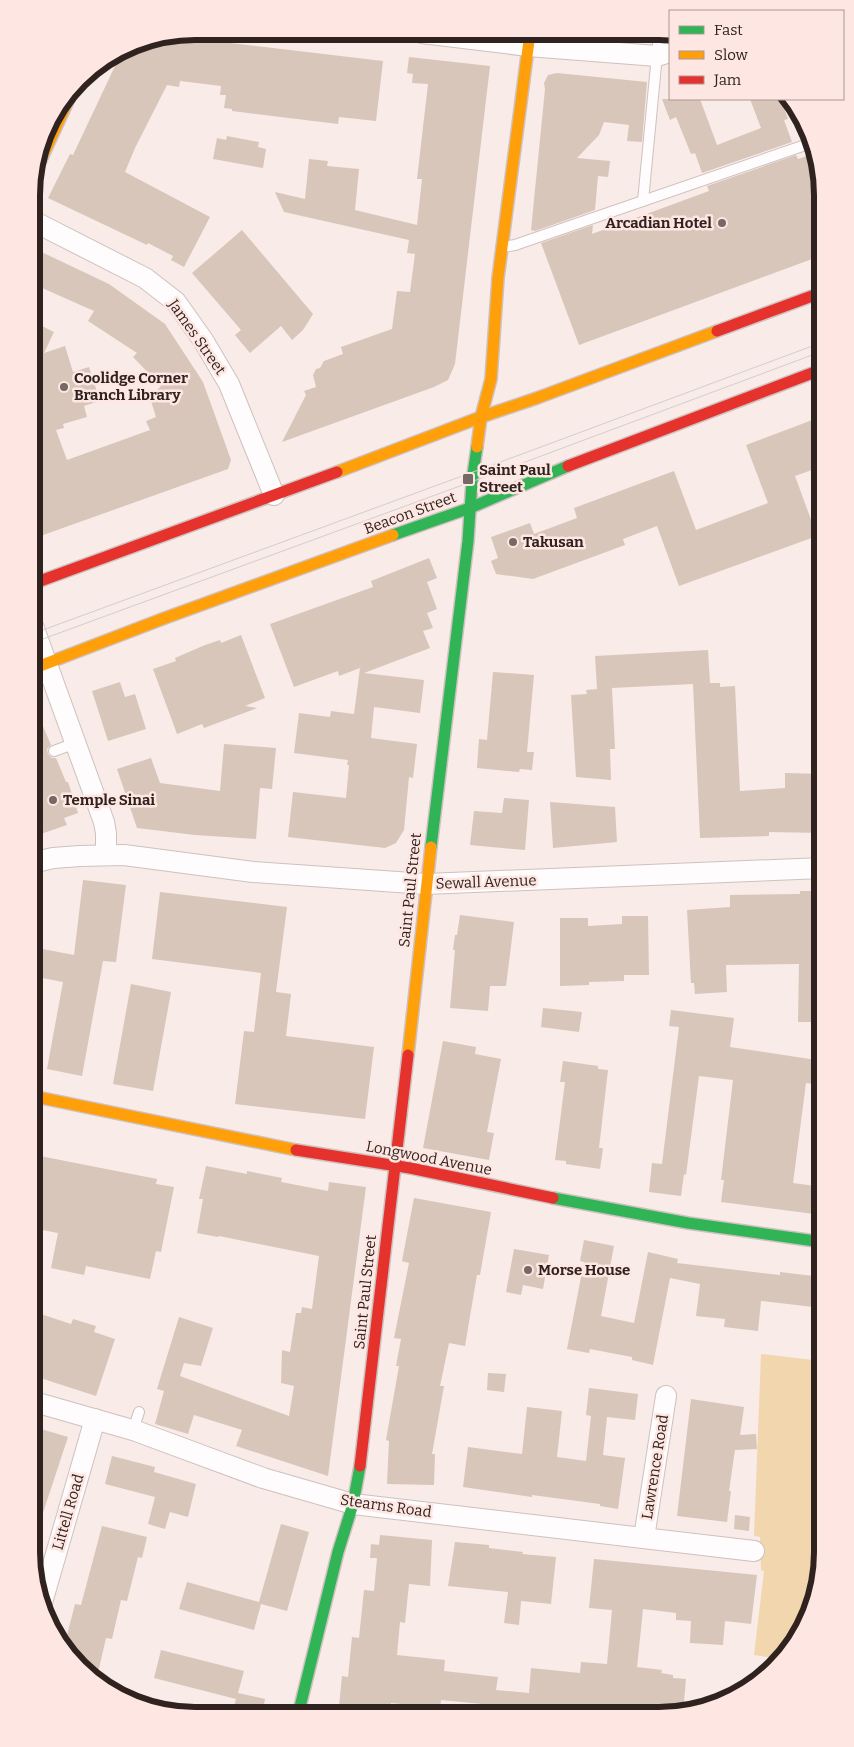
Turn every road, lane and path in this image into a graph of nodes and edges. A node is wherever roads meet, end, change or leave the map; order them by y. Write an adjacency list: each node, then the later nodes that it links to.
1 (529, 40): 3 (street); 9 (main road, Saint Paul Street)
2 (661, 40): 3 (lane)
3 (664, 54): 7 (lane)
4 (58, 122): 5 (main road)
5 (53, 134)
6 (806, 145): 7 (lane)
7 (643, 201): 9 (lane)
8 (40, 225): 13 (street, James Street)
9 (502, 248): 12 (main road, Saint Paul Street)
10 (814, 295): 12 (main road)
11 (814, 372): 14 (main road, Beacon Street)
12 (481, 417): 13 (main road); 14 (main road, Saint Paul Street)
13 (274, 495): 15 (main road)
14 (470, 508): 16 (main road, Beacon Street); 22 (main road, Saint Paul Street)
15 (40, 581)
16 (40, 666): 17 (street)
17 (76, 743): 18 (lane); 19 (street)
18 (54, 751)
19 (106, 855): 20 (street, Sewall Avenue); 22 (street, Sewall Avenue)
20 (40, 861)
21 (814, 868): 22 (street, Sewall Avenue)
22 (426, 884): 24 (main road, Saint Paul Street)
23 (40, 1098): 24 (main road, Longwood Avenue)
24 (395, 1166): 25 (main road, Longwood Avenue); 29 (main road, Saint Paul Street)
25 (814, 1241)
26 (666, 1396): 30 (street, Lawrence Road)
27 (40, 1404): 28 (street, Stearns Road)
28 (95, 1419): 29 (street, Stearns Road); 32 (street, Littell Road)
29 (353, 1504): 30 (street, Stearns Road); 33 (main road, Saint Paul Street)
30 (644, 1538): 31 (street, Stearns Road)
31 (754, 1551)
32 (45, 1589)
33 (300, 1707)

